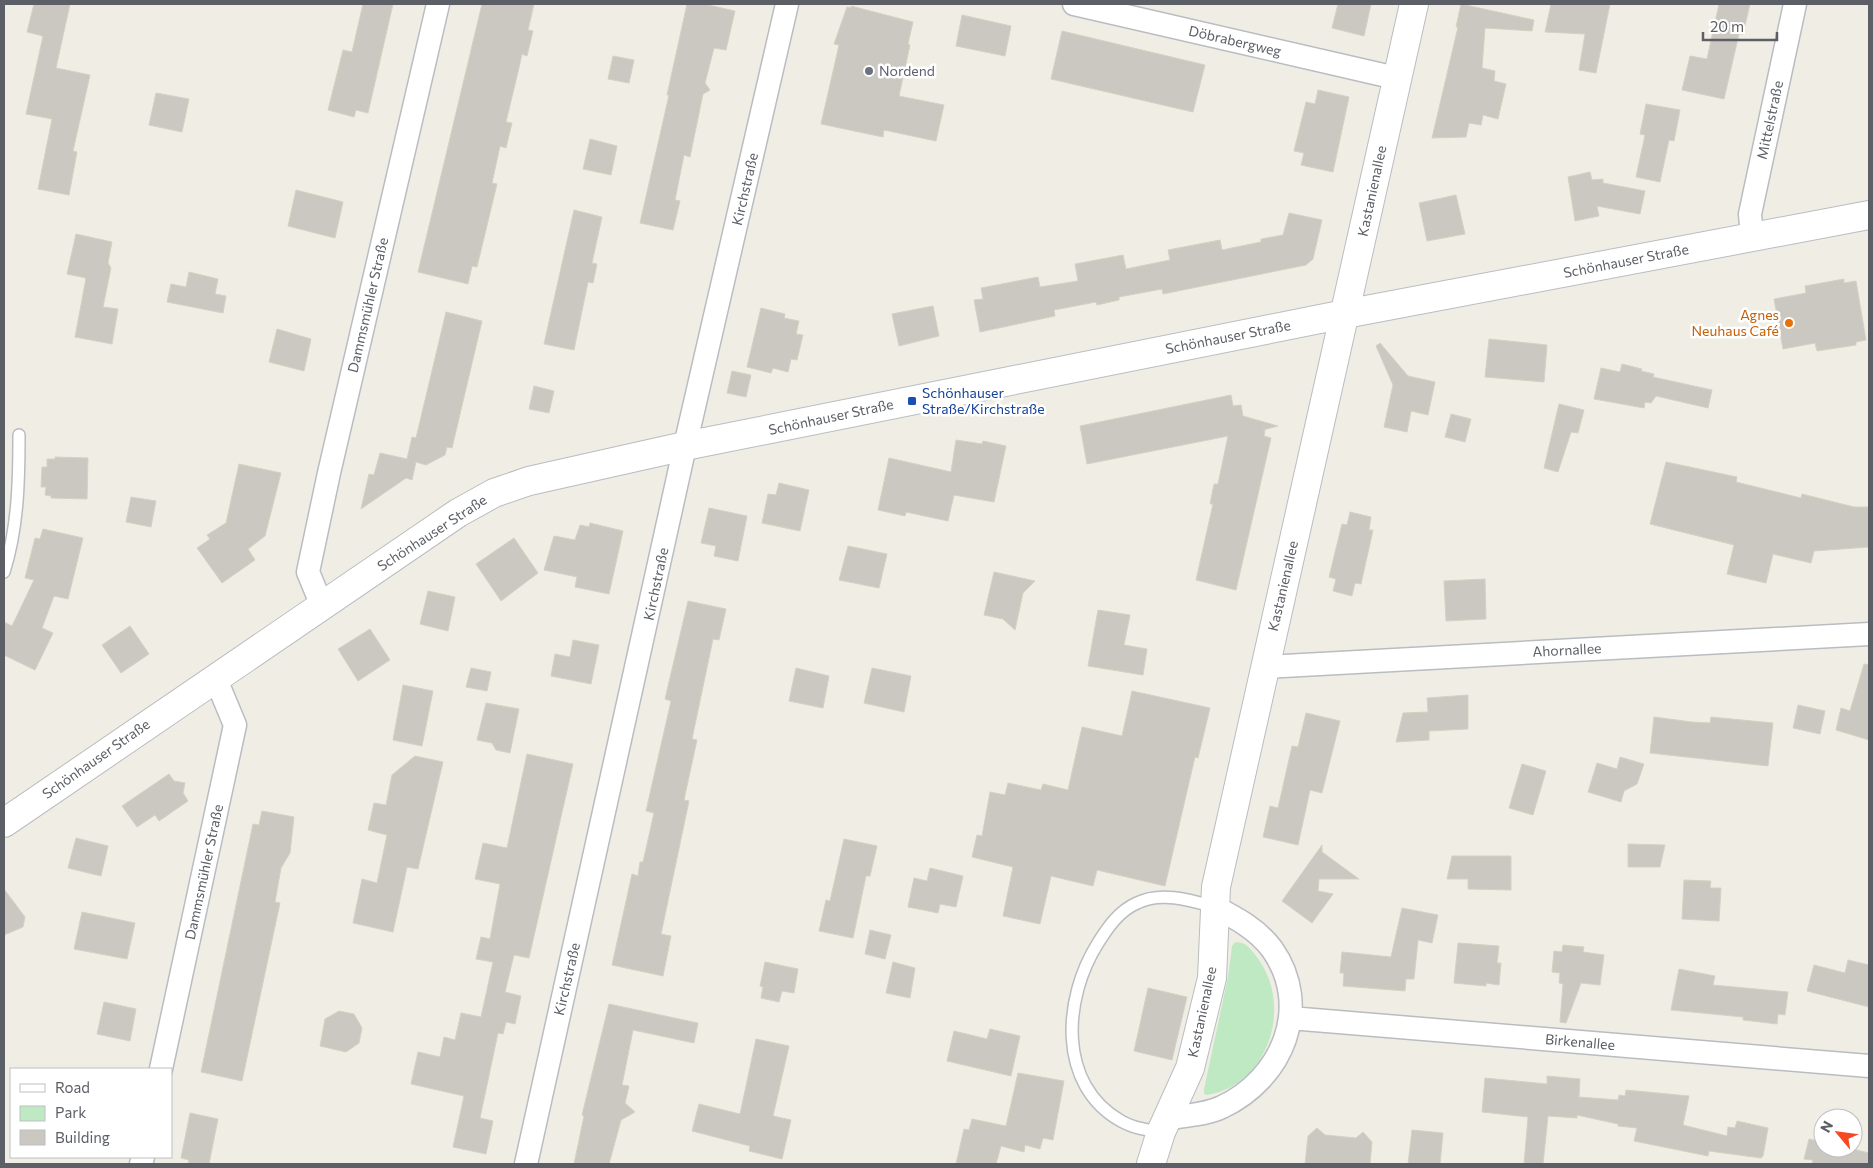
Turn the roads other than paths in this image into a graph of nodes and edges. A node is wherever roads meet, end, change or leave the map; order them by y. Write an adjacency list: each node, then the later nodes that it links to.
1 (438, 4): 13 (street, Dammsmühler Straße)
2 (786, 4): 11 (street, Kirchstraße)
3 (1074, 4): 6 (street, Döbrabergweg)
4 (1414, 4): 6 (street, Kastanienallee)
5 (1795, 4): 8 (street, Mittelstraße)
6 (1396, 78): 9 (street, Kastanienallee)
7 (1869, 215): 8 (street, Schönhauser Straße)
8 (1752, 237): 9 (street, Schönhauser Straße)
9 (1345, 314): 11 (street, Schönhauser Straße); 15 (street, Kastanienallee)
10 (19, 435): 12 (lane)
11 (685, 446): 13 (street, Schönhauser Straße); 23 (street, Kirchstraße)
12 (4, 572)
13 (322, 606): 16 (street, Schönhauser Straße)
14 (1869, 634): 15 (street, Ahornallee)
15 (1265, 667): 18 (street, Kastanienallee)
16 (215, 677): 17 (street, Schönhauser Straße); 21 (street, Dammsmühler Straße)
17 (4, 823)
18 (1215, 907): 19 (street); 22 (street, Kastanienallee); 22 (lane)
19 (1290, 1018): 20 (street, Birkenallee); 22 (street)
20 (1869, 1066)
21 (161, 1068)
22 (1164, 1126): 24 (street, Kastanienallee)
23 (526, 1164)
24 (1151, 1164)

